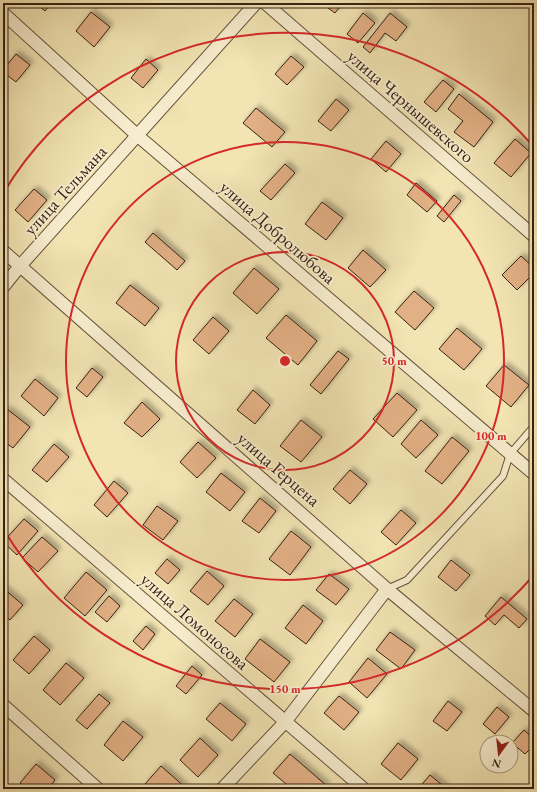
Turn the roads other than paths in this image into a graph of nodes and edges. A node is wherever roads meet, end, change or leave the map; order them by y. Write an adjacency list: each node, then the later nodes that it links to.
1 (256, 3): 4 (street, улица Тельмана)
2 (265, 3): 5 (street, улица Чернышевского)
3 (3, 13): 4 (street, улица Добролюбова)
4 (138, 136): 7 (street, улица Тельмана); 10 (street, улица Добролюбова)
5 (534, 236)
6 (3, 251): 7 (street, улица Герцена)
7 (20, 266): 8 (street, улица Тельмана); 13 (street, улица Герцена)
8 (3, 287)
9 (534, 426): 10 (lane)
10 (510, 454): 11 (street, улица Добролюбова); 13 (lane)
11 (534, 474)
12 (3, 479): 16 (street, улица Ломоносова)
13 (387, 589): 15 (street, улица Герцена); 16 (street)
14 (3, 705): 17 (street)
15 (534, 711)
16 (285, 722): 18 (street); 19 (street, улица Ломоносова)
17 (98, 789)
18 (222, 789)
19 (364, 789)

